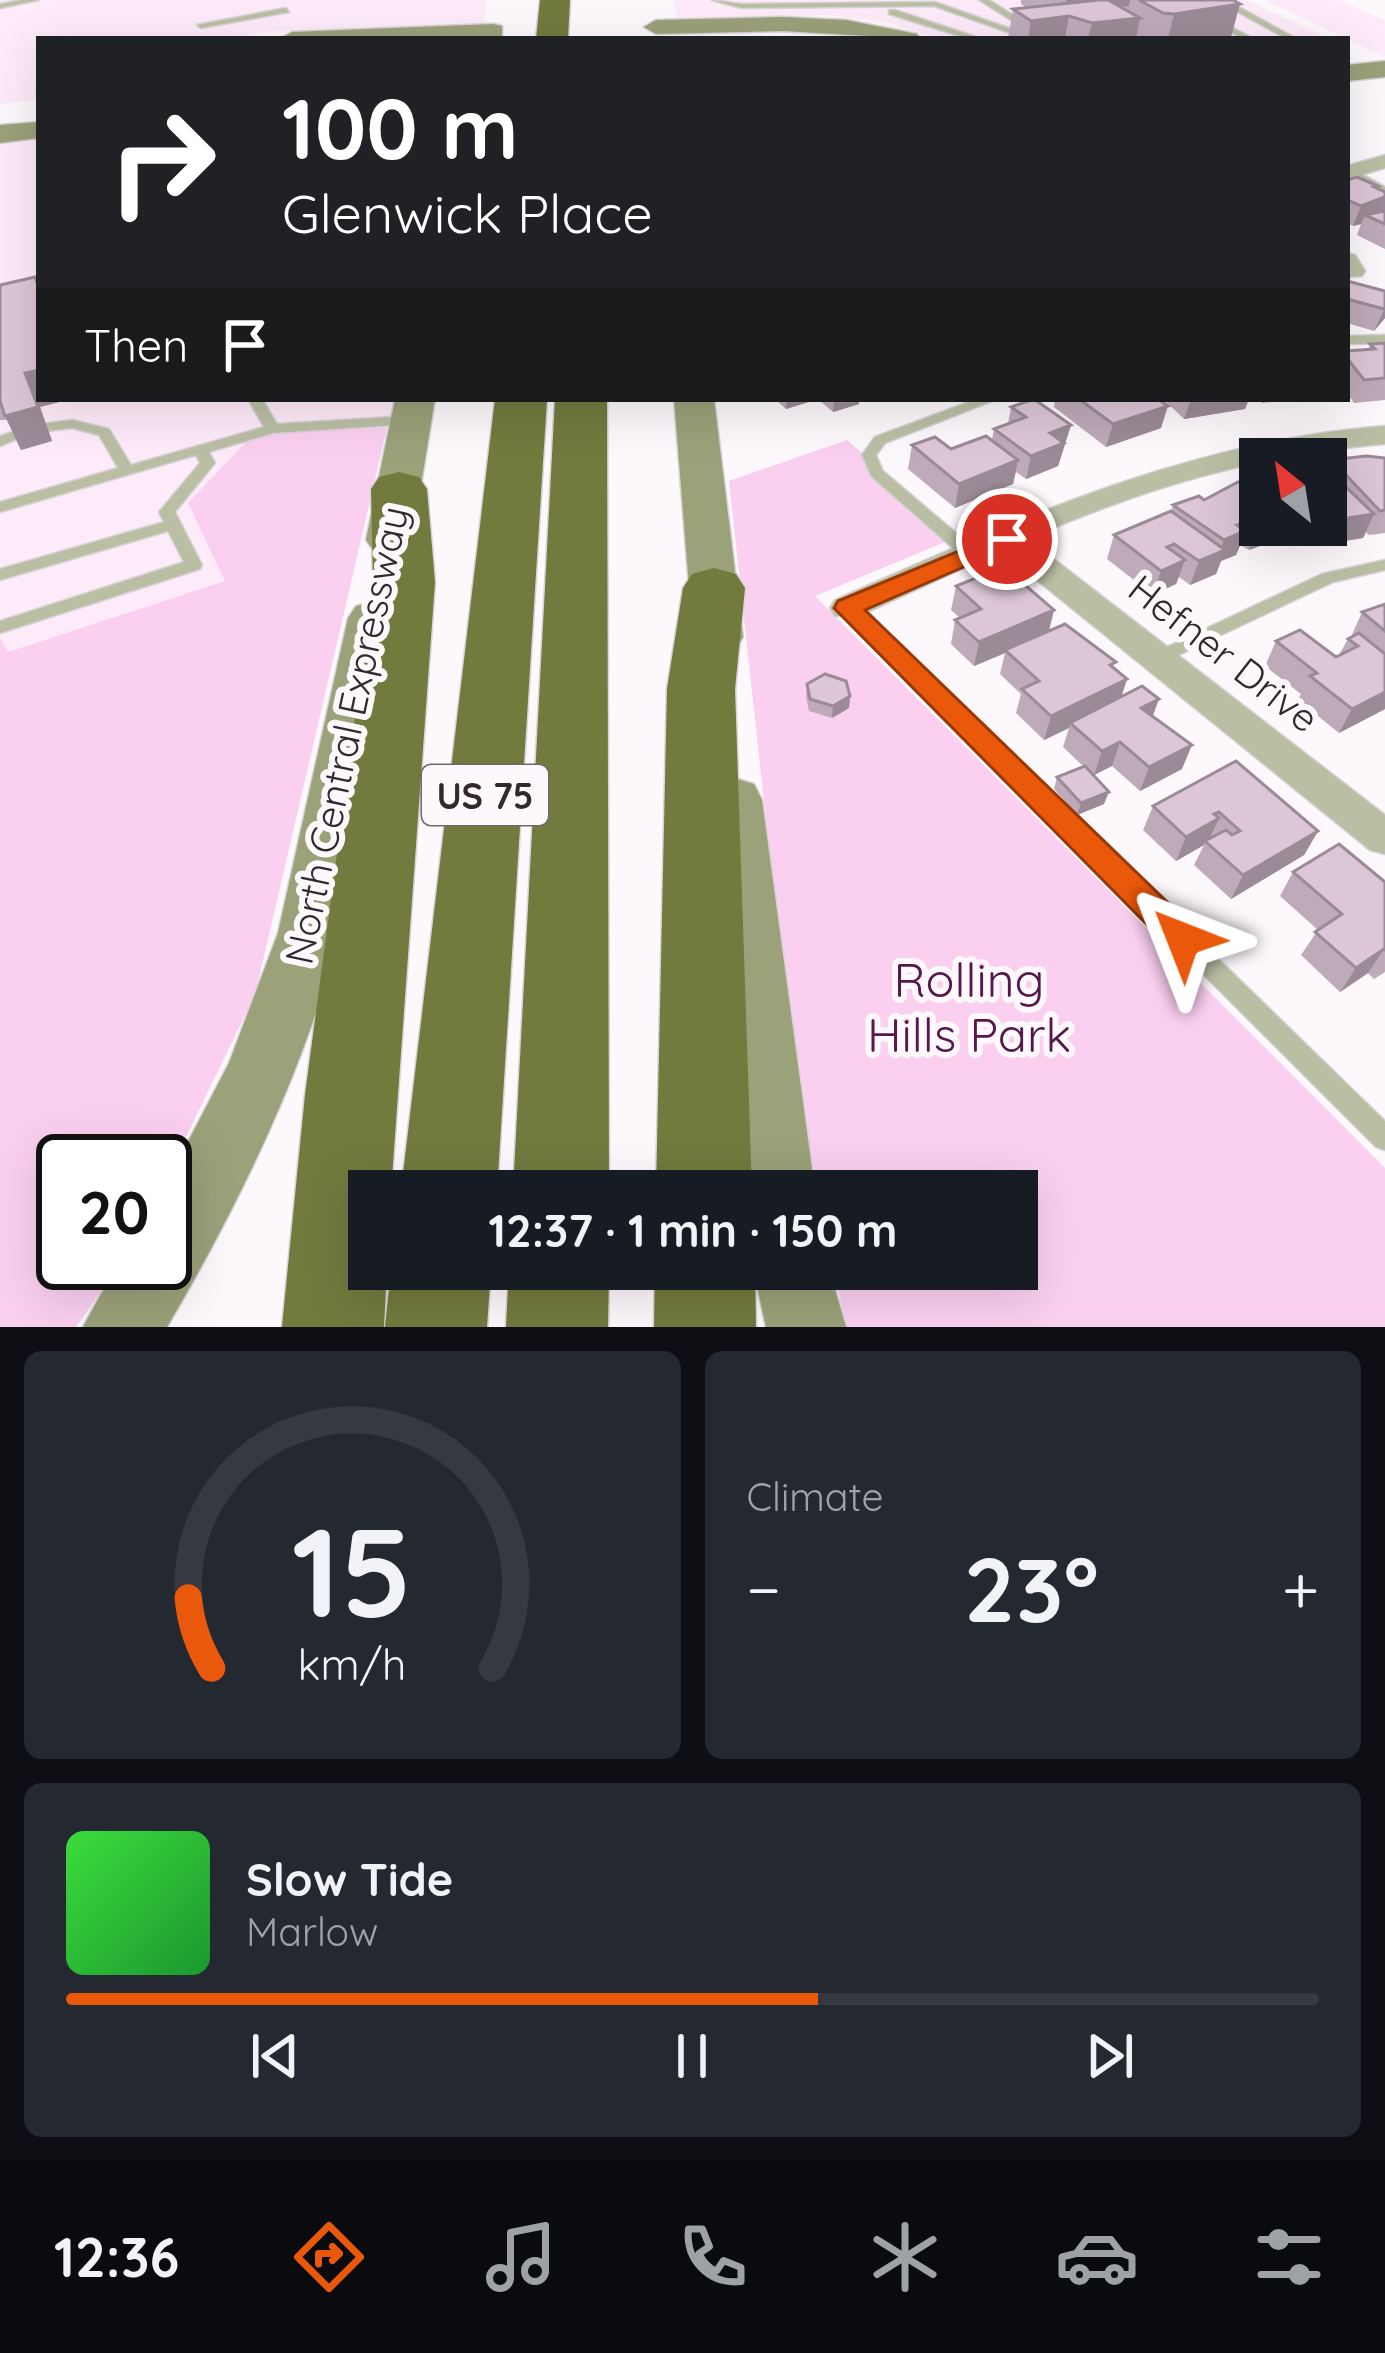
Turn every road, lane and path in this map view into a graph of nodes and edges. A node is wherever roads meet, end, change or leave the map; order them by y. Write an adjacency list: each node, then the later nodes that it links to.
1 (35, 0): 12 (lane)
2 (500, 0): 18 (main road)
3 (555, 0): 21 (highway)
4 (654, 0): 17 (main road)
5 (716, 0): 11 (lane)
6 (961, 0): 10 (lane)
7 (983, 0): 19 (lane)
8 (1174, 0): 14 (lane)
9 (1220, 0): 26 (lane)
10 (935, 4): 11 (lane); 19 (lane)
11 (871, 5): 23 (lane)
12 (0, 6)
13 (286, 10): 16 (lane)
14 (1198, 12): 15 (lane); 25 (lane)
15 (1179, 14)
16 (201, 26)
17 (657, 33): 22 (main road)
18 (493, 35): 20 (main road)
19 (1024, 35): 24 (lane)
20 (443, 36)
21 (552, 36)
22 (896, 36)
23 (969, 36)
24 (1015, 36)
25 (1244, 36)
26 (1287, 36)
27 (1385, 68): 28 (main road)
28 (1350, 73)
29 (1385, 93): 30 (main road)
30 (1350, 95)
31 (36, 113): 32 (main road)
32 (0, 117)
33 (36, 130): 34 (main road)
34 (0, 134)
35 (1385, 161): 36 (street)
36 (1350, 171)
37 (1350, 173): 38 (lane)
38 (1385, 192)
39 (1385, 339): 40 (lane)
40 (1350, 340)
41 (261, 402): 47 (lane)
42 (520, 402): 65 (highway, US 75)
43 (580, 402): 66 (highway, US 75)
44 (694, 402): 58 (main road)
45 (982, 402): 55 (lane)
46 (47, 427): 51 (lane)
47 (272, 429): 49 (lane); 50 (lane)
48 (1385, 435): 54 (street)
49 (408, 436): 69 (main road, North Central Expressway); 76 (highway)
50 (200, 450): 51 (lane); 53 (lane)
51 (128, 470): 52 (lane)
52 (2, 500)
53 (173, 524): 57 (lane); 60 (lane)
54 (1007, 539): 55 (street); 61 (street, Hefner Drive)
55 (970, 554): 59 (street)
56 (1385, 565): 61 (lane)
57 (0, 575)
58 (714, 588): 67 (highway); 68 (main road)
59 (847, 608): 64 (lane)
60 (0, 627)
61 (1158, 658): 62 (street, Hefner Drive)
62 (1369, 802): 63 (street, Hefner Drive)
63 (1385, 838)
64 (1385, 1138)
65 (450, 1170)
66 (562, 1170)
67 (704, 1170)
68 (775, 1170)
69 (192, 1213)
70 (146, 1290): 75 (main road, North Central Expressway)
71 (440, 1290): 77 (highway)
72 (558, 1290): 78 (highway)
73 (705, 1290): 79 (highway)
74 (796, 1290): 80 (main road)
75 (123, 1327)
76 (333, 1327)
77 (436, 1327)
78 (557, 1327)
79 (705, 1327)
80 (806, 1327)

